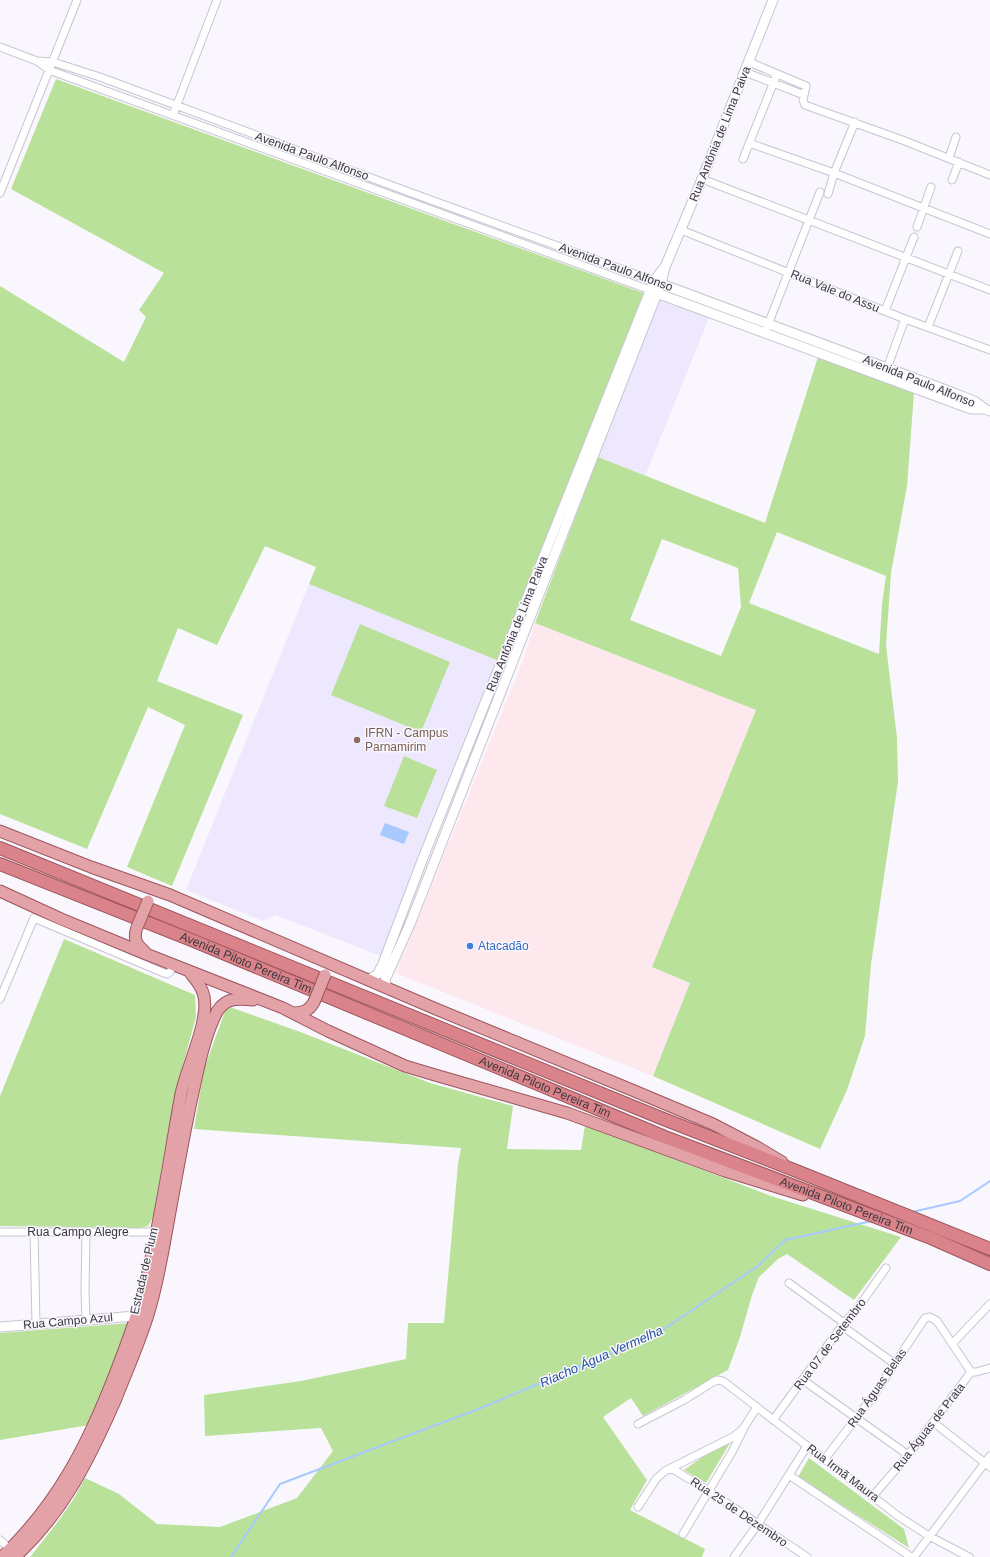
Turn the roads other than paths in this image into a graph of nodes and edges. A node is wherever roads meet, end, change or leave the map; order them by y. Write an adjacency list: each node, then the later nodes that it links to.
1 (77, 0): 6 (street)
2 (217, 0): 15 (street)
3 (774, 0): 7 (street, Rua Antônia de Lima Paiva)
4 (0, 47): 5 (street, Avenida Paulo Alfonso)
5 (37, 60): 6 (street, Avenida Paulo Alfonso); 8 (street, Avenida Paulo Alfonso)
6 (53, 62): 8 (street); 15 (street, Avenida Paulo Alfonso)
7 (749, 62): 9 (street, Rua Antônia de Lima Paiva); 10 (street)
8 (49, 70): 16 (street, Avenida Paulo Alfonso); 31 (street)
9 (745, 72): 12 (street); 27 (street, Rua Antônia de Lima Paiva)
10 (777, 74): 11 (street); 12 (street)
11 (792, 80): 13 (street); 14 (street)
12 (774, 83): 13 (street); 21 (street)
13 (788, 88): 14 (street)
14 (804, 95): 18 (street)
15 (177, 106): 16 (street); 17 (street, Avenida Paulo Alfonso)
16 (173, 116): 19 (street, Avenida Paulo Alfonso)
17 (218, 121): 19 (street); 34 (street, Avenida Paulo Alfonso)
18 (854, 122): 22 (street); 25 (street)
19 (214, 131): 35 (street, Avenida Paulo Alfonso)
20 (956, 137): 22 (street)
21 (749, 142): 23 (street); 25 (street)
22 (949, 158): 24 (street)
23 (743, 159)
24 (959, 162): 26 (street); 28 (street)
25 (834, 173): 32 (street); 33 (street)
26 (990, 175)
27 (702, 179): 36 (street); 38 (street, Rua Antônia de Lima Paiva)
28 (952, 180)
29 (931, 187): 33 (street)
30 (820, 192): 36 (street)
31 (0, 193)
32 (828, 194)
33 (923, 208): 37 (street); 39 (street)
34 (464, 211): 35 (street); 45 (street, Avenida Paulo Alfonso)
35 (461, 221): 47 (street, Avenida Paulo Alfonso)
36 (809, 221): 42 (street); 43 (street)
37 (917, 227)
38 (681, 230): 43 (street, Rua Vale do Assu); 45 (street, Rua Antônia de Lima Paiva)
39 (990, 234)
40 (914, 236): 42 (street)
41 (958, 251): 44 (street)
42 (906, 258): 44 (street); 49 (street)
43 (788, 272): 49 (street, Rua Vale do Assu); 53 (street)
44 (948, 274): 46 (street); 52 (street)
45 (657, 282): 47 (street, Rua Antônia de Lima Paiva); 48 (street, Avenida Paulo Alfonso)
46 (990, 290)
47 (653, 292): 50 (street, Avenida Paulo Alfonso); 58 (street, Rua Antônia de Lima Paiva); 59 (street, Rua Antônia de Lima Paiva)
48 (716, 304): 50 (street); 53 (street, Avenida Paulo Alfonso)
49 (885, 311): 51 (street, Rua Vale do Assu)
50 (713, 314): 53 (street, Avenida Paulo Alfonso)
51 (905, 319): 52 (street, Rua Vale do Assu); 55 (street)
52 (928, 327): 54 (street, Rua Vale do Assu)
53 (766, 328): 55 (street, Avenida Paulo Alfonso); 56 (street, Avenida Paulo Alfonso)
54 (990, 350)
55 (887, 367): 56 (street); 57 (street, Avenida Paulo Alfonso)
56 (883, 377): 57 (street, Avenida Paulo Alfonso)
57 (987, 410)
58 (442, 812): 59 (street); 66 (street, Rua Antônia de Lima Paiva)
59 (452, 816): 67 (street, Rua Antônia de Lima Paiva)
60 (0, 831): 64 (main road)
61 (0, 848): 65 (highway)
62 (0, 864): 65 (highway)
63 (0, 891): 68 (main road)
64 (170, 895): 69 (main road, bridge); 70 (main road)
65 (104, 898): 78 (highway, Avenida Piloto Pereira Tim); 79 (highway, Avenida Piloto Pereira Tim)
66 (407, 901): 67 (street); 73 (street, Rua Antônia de Lima Paiva)
67 (417, 905): 74 (street, Rua Antônia de Lima Paiva)
68 (36, 913): 69 (main road); 71 (street); 75 (street)
69 (146, 954): 71 (main road)
70 (319, 959): 73 (main road); 77 (main road, bridge)
71 (173, 965): 72 (main road)
72 (189, 972): 76 (main road); 83 (main road, Estrada de Pium)
73 (367, 980): 74 (main road)
74 (387, 988): 78 (main road)
75 (0, 999)
76 (264, 1000): 77 (main road); 119 (main road, Estrada de Pium)
77 (295, 1013): 79 (main road)
78 (799, 1172): 84 (highway, Avenida Piloto Pereira Tim)
79 (843, 1205): 85 (highway, Avenida Piloto Pereira Tim)
80 (0, 1232): 81 (street, Rua Campo Alegre)
81 (34, 1232): 82 (street, Rua Campo Alegre); 91 (street)
82 (86, 1232): 83 (street, Rua Campo Alegre); 90 (street)
83 (156, 1232): 89 (main road, Estrada de Pium)
84 (990, 1249)
85 (990, 1264)
86 (886, 1268): 92 (street, Rua 07 de Setembro)
87 (788, 1283): 92 (street)
88 (990, 1304): 94 (street)
89 (136, 1316): 90 (street, Rua Campo Azul); 119 (main road, Estrada de Pium)
90 (86, 1320): 91 (street, Rua Campo Azul)
91 (36, 1324): 93 (street, Rua Campo Azul)
92 (843, 1325): 95 (street); 98 (street, Rua 07 de Setembro)
93 (0, 1327)
94 (952, 1344): 95 (street, Rua Águas Belas); 97 (street)
95 (895, 1364): 100 (street, Rua Águas Belas)
96 (990, 1368): 97 (street, Rua Águas de Prata)
97 (971, 1372): 102 (street, Rua Águas de Prata)
98 (803, 1380): 100 (street); 101 (street, Rua 07 de Setembro)
99 (757, 1407): 101 (street, Rua Irmã Maura); 103 (street, Rua Irmã Maura); 104 (street)
100 (856, 1419): 106 (street); 108 (street, Rua Águas Belas)
101 (773, 1420): 105 (street, Rua Irmã Maura)
102 (933, 1422): 106 (street, Rua Águas de Prata); 109 (street)
103 (638, 1424)
104 (743, 1429): 110 (street); 112 (street)
105 (807, 1446): 108 (street, Rua Irmã Maura); 111 (street)
106 (908, 1455): 113 (street, Rua Águas de Prata)
107 (990, 1456): 109 (street)
108 (824, 1460): 113 (street, Rua Irmã Maura)
109 (987, 1465): 117 (street)
110 (671, 1468): 112 (street, Rua 25 de Dezembro); 114 (street)
111 (789, 1475): 115 (street); 123 (street)
112 (709, 1491): 115 (street, Rua 25 de Dezembro); 116 (street)
113 (873, 1496): 117 (street, Rua Irmã Maura)
114 (638, 1506)
115 (758, 1524): 121 (street); 122 (street, Rua 25 de Dezembro)
116 (683, 1534)
117 (929, 1536): 123 (street); 124 (street, Rua Irmã Maura)
118 (0, 1540): 119 (street)
119 (13, 1553): 120 (main road, Estrada de Pium)
120 (2, 1557)
121 (734, 1557)
122 (807, 1557)
123 (913, 1557)
124 (969, 1557)

